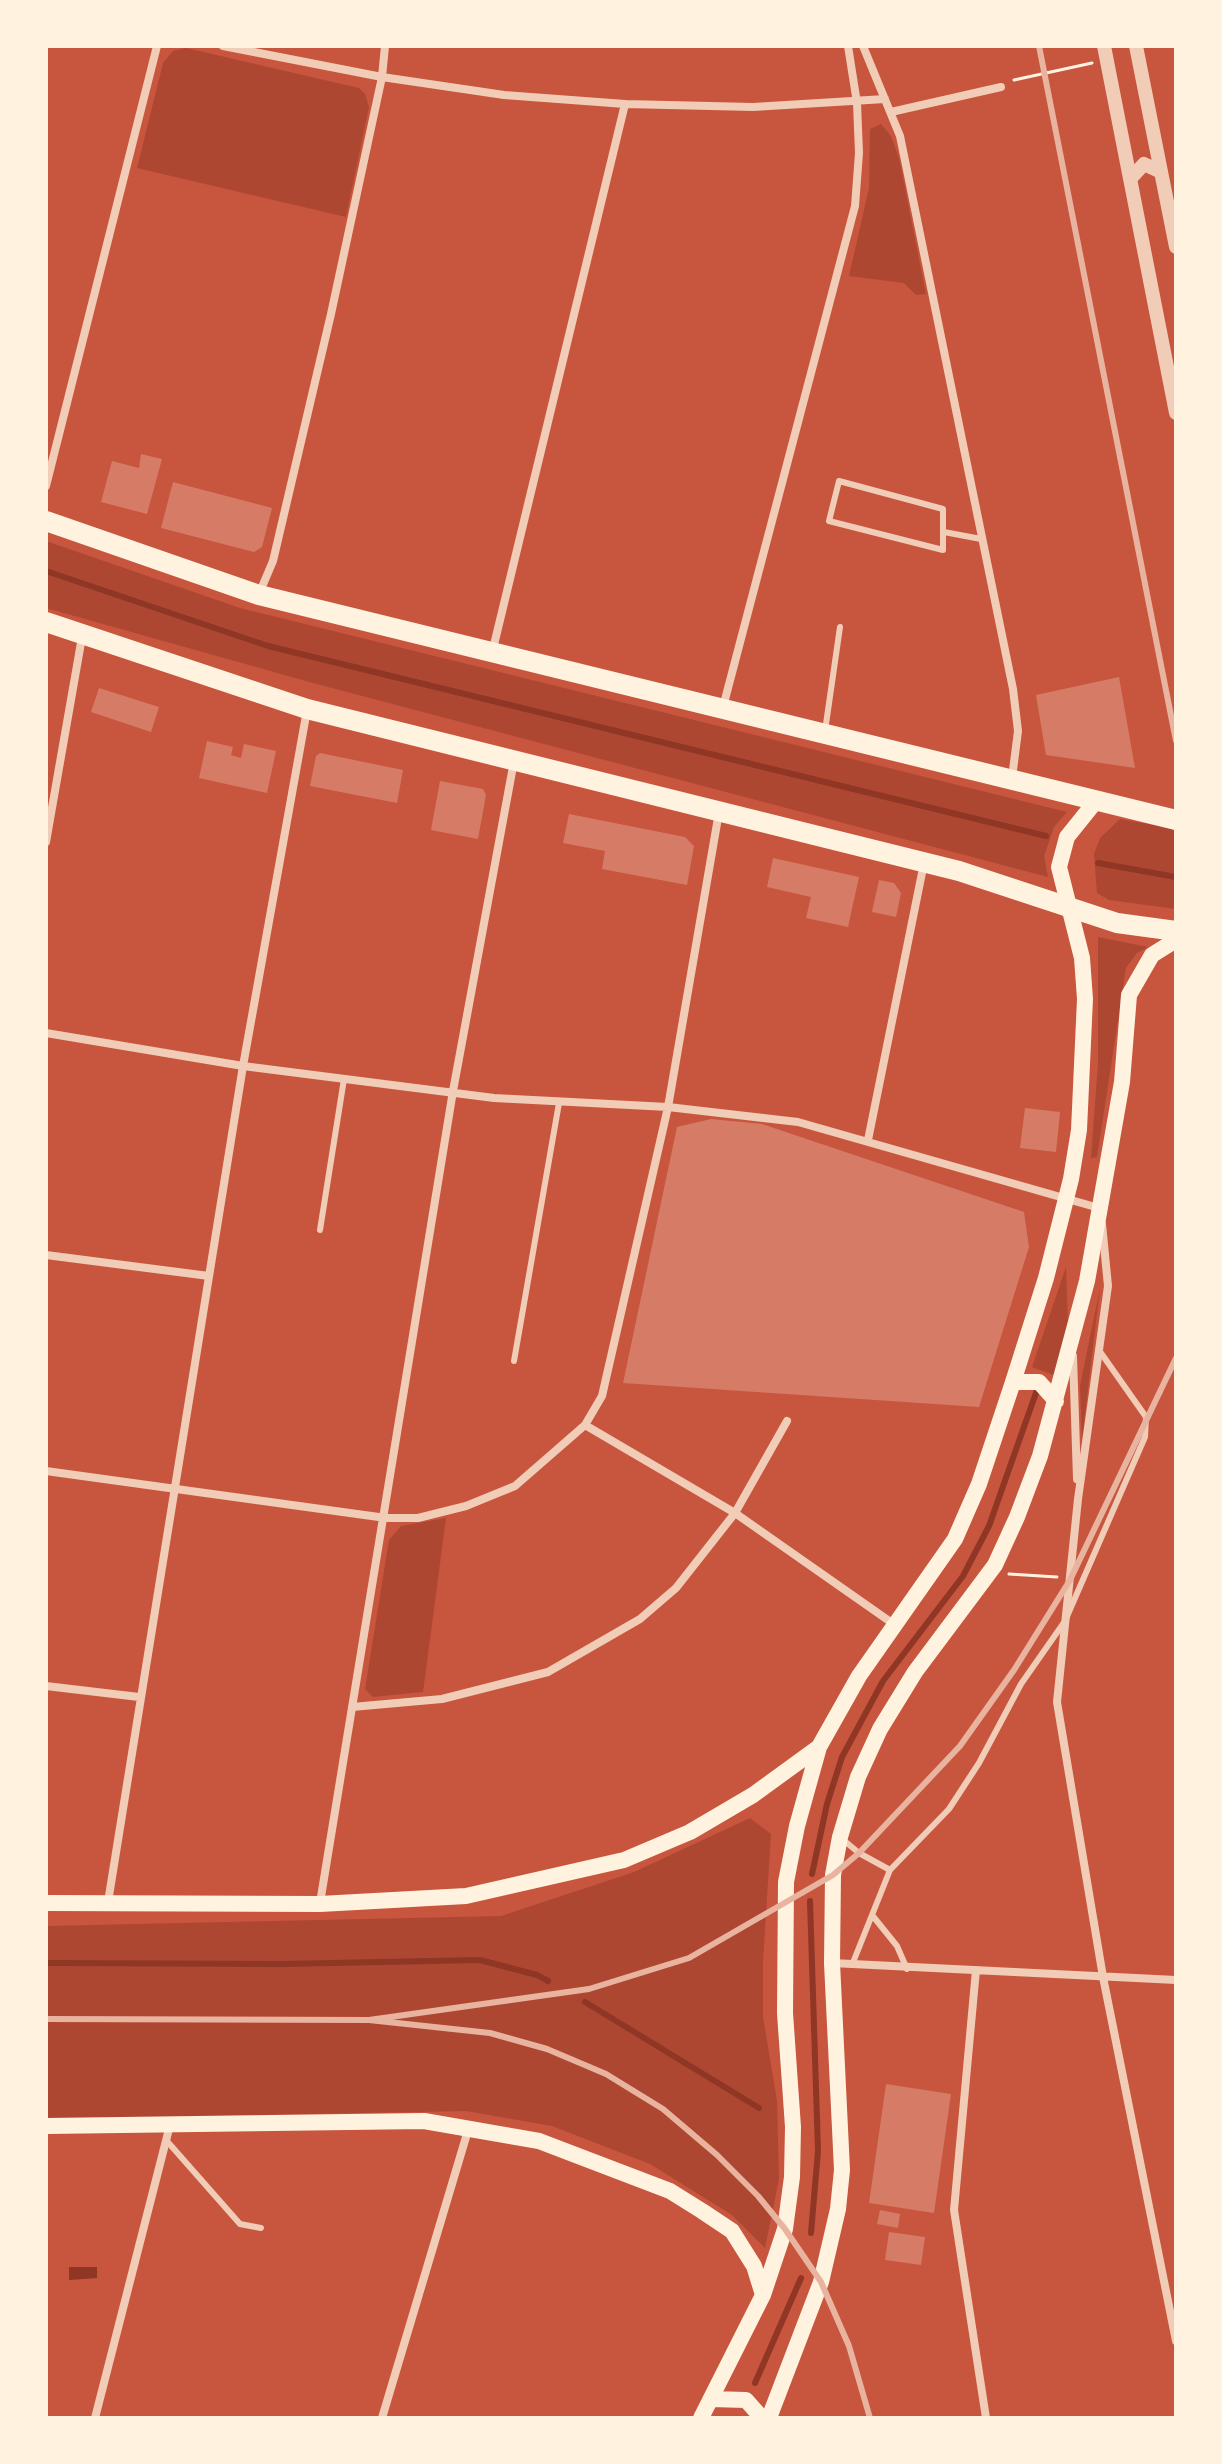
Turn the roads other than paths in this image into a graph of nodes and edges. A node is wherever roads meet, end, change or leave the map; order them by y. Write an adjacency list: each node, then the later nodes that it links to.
1 (157, 46): 18 (street)
2 (223, 46): 8 (street)
3 (385, 46): 8 (street)
4 (848, 46): 11 (street)
5 (863, 46): 10 (street)
6 (1104, 46): 15 (street)
7 (1136, 46): 14 (street)
8 (382, 77): 12 (street); 22 (street)
9 (1001, 87): 13 (street)
10 (885, 99): 11 (street); 13 (street)
11 (857, 103): 12 (street); 28 (street)
12 (625, 104): 26 (street)
13 (891, 112): 21 (street)
14 (1161, 172): 15 (street); 16 (street)
15 (1131, 178): 17 (street)
16 (1176, 247)
17 (1176, 413)
18 (46, 486)
19 (46, 521): 22 (highway)
20 (944, 532): 20 (lane); 21 (lane)
21 (981, 539): 31 (street)
22 (259, 595): 26 (highway)
23 (46, 622): 25 (highway)
24 (840, 627): 29 (lane)
25 (82, 636): 27 (highway); 35 (street)
26 (492, 654): 28 (highway)
27 (307, 709): 30 (highway); 41 (street)
28 (723, 709): 29 (highway)
29 (824, 734): 31 (highway)
30 (514, 761): 33 (highway); 43 (street)
31 (1011, 780): 32 (highway)
32 (1096, 801): 34 (highway); 37 (main road)
33 (719, 811): 36 (highway); 45 (street)
34 (1176, 820)
35 (46, 842)
36 (924, 863): 37 (highway); 46 (street)
37 (1069, 908): 38 (highway); 47 (main road)
38 (1176, 931)
39 (1176, 940): 48 (main road)
40 (46, 1033): 41 (street)
41 (243, 1066): 42 (street); 51 (street)
42 (344, 1079): 43 (street); 49 (lane)
43 (453, 1091): 44 (street); 63 (street)
44 (559, 1103): 45 (street); 54 (lane)
45 (668, 1107): 46 (street); 58 (street)
46 (868, 1140): 47 (street)
47 (1066, 1199): 48 (street); 55 (main road)
48 (1101, 1208): 52 (main road); 53 (street)
49 (320, 1230)
50 (46, 1255): 51 (street)
51 (209, 1276): 60 (street)
52 (1072, 1343): 56 (main road); 61 (street)
53 (1101, 1353): 61 (street); 64 (lane)
54 (514, 1361)
55 (1013, 1382): 56 (main road); 65 (main road)
56 (1056, 1401): 70 (main road)
57 (787, 1421): 62 (street)
58 (585, 1425): 62 (street); 63 (street)
59 (46, 1471): 60 (street)
60 (176, 1486): 63 (street); 67 (street)
61 (1078, 1499): 64 (street)
62 (735, 1513): 65 (street); 68 (street)
63 (386, 1518): 68 (street)
64 (1065, 1621): 71 (lane); 80 (street)
65 (896, 1625): 69 (main road)
66 (46, 1686): 67 (street)
67 (139, 1697): 72 (street)
68 (352, 1707): 74 (street)
69 (819, 1747): 74 (main road); 86 (main road)
70 (840, 1837): 71 (lane); 76 (main road)
71 (890, 1870): 75 (lane)
72 (108, 1902): 73 (main road); 74 (main road)
73 (46, 1903)
74 (320, 1904)
75 (872, 1915): 77 (lane); 78 (lane)
76 (832, 1963): 77 (street); 93 (main road)
77 (852, 1965): 78 (street)
78 (907, 1969): 79 (street)
79 (976, 1970): 80 (street); 94 (street)
80 (1103, 1977): 81 (street); 87 (street)
81 (1176, 1980)
82 (46, 2126): 84 (main road)
83 (469, 2126): 84 (main road); 86 (main road); 90 (street)
84 (168, 2133): 85 (lane); 89 (street)
85 (261, 2228)
86 (763, 2295): 88 (main road)
87 (1176, 2341)
88 (711, 2399): 91 (main road); 92 (main road)
89 (95, 2418)
90 (382, 2418)
91 (701, 2418)
92 (762, 2418)
93 (769, 2418)
94 (986, 2418)

